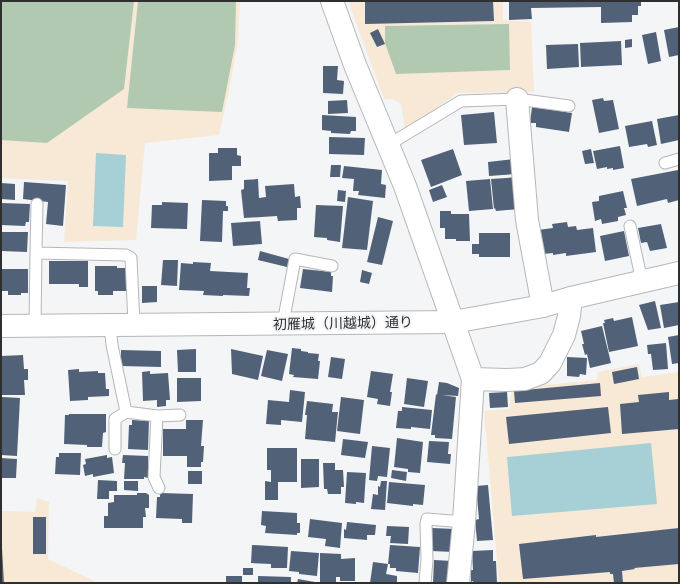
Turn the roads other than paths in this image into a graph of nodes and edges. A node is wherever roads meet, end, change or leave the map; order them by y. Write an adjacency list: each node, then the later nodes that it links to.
1 (332, 1): 4 (street)
2 (517, 99): 3 (lane); 4 (lane); 14 (street)
3 (569, 106)
4 (388, 145): 15 (street)
5 (679, 159): 6 (lane)
6 (665, 163)
7 (37, 204): 9 (lane)
8 (630, 226): 12 (lane)
9 (36, 253): 18 (lane); 20 (lane)
10 (332, 266): 16 (lane)
11 (679, 273): 12 (street, 初雁城（川越城）通り)
12 (642, 282): 13 (street, 初雁城（川越城）通り)
13 (571, 298): 14 (street, 初雁城（川越城）通り); 21 (street)
14 (543, 306): 15 (street, 初雁城（川越城）通り)
15 (453, 322): 16 (street, 初雁城（川越城）通り); 21 (street)
16 (283, 323): 18 (street, 初雁城（川越城）通り)
17 (110, 325): 18 (street, 初雁城（川越城）通り); 20 (street, 初雁城（川越城）通り); 22 (lane)
18 (134, 325)
19 (1, 326): 20 (street, 初雁城（川越城）通り)
20 (35, 326)
21 (472, 378): 27 (street)
22 (126, 412): 24 (lane); 25 (lane)
23 (180, 415): 24 (lane)
24 (157, 416): 26 (lane)
25 (115, 449)
26 (159, 488)
27 (464, 522): 28 (lane); 29 (street)
28 (425, 583)
29 (458, 583)

